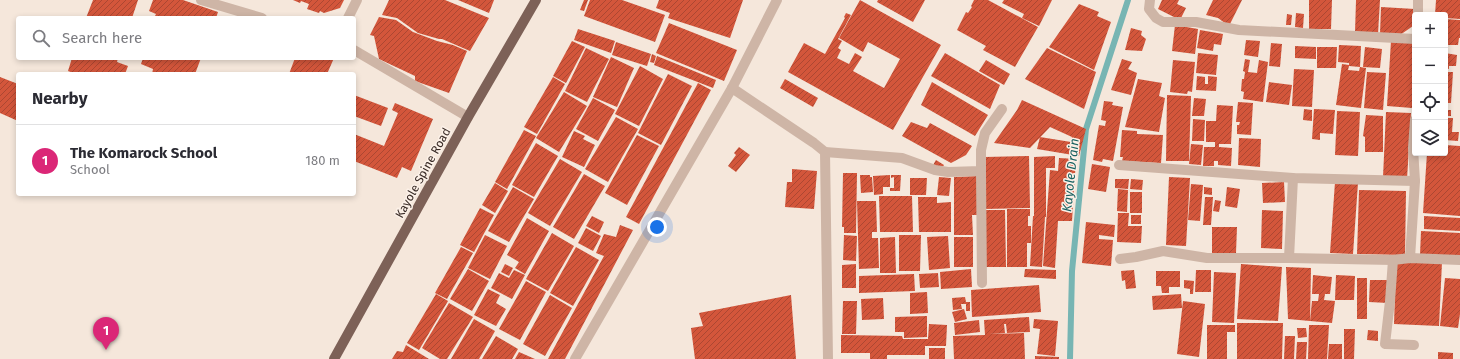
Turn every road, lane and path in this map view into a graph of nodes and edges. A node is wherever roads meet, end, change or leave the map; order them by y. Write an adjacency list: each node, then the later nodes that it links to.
1 (201, 0): 8 (street)
2 (357, 0): 9 (street)
3 (536, 0): 14 (main road, Kayole Spine Road)
4 (777, 0): 12 (street)
5 (1150, 0): 10 (street)
6 (1418, 0): 7 (street)
7 (1418, 12)
8 (255, 16)
9 (349, 16)
10 (1412, 39)
11 (356, 51): 14 (street)
12 (732, 88): 15 (street); 29 (street)
13 (1002, 109): 18 (street)
14 (468, 117): 28 (main road, Kayole Spine Road)
15 (825, 152): 18 (street); 30 (street)
16 (1413, 156): 20 (street)
17 (1119, 165): 19 (street)
18 (981, 171): 26 (street)
19 (1293, 178): 20 (street); 21 (street)
20 (1415, 182): 22 (street)
21 (1289, 258): 23 (street); 24 (street)
22 (1410, 258): 24 (street); 25 (street)
23 (1120, 259)
24 (1393, 260): 27 (street)
25 (1460, 260)
26 (982, 283)
27 (1414, 345)
28 (334, 359)
29 (575, 359)
30 (828, 359)

